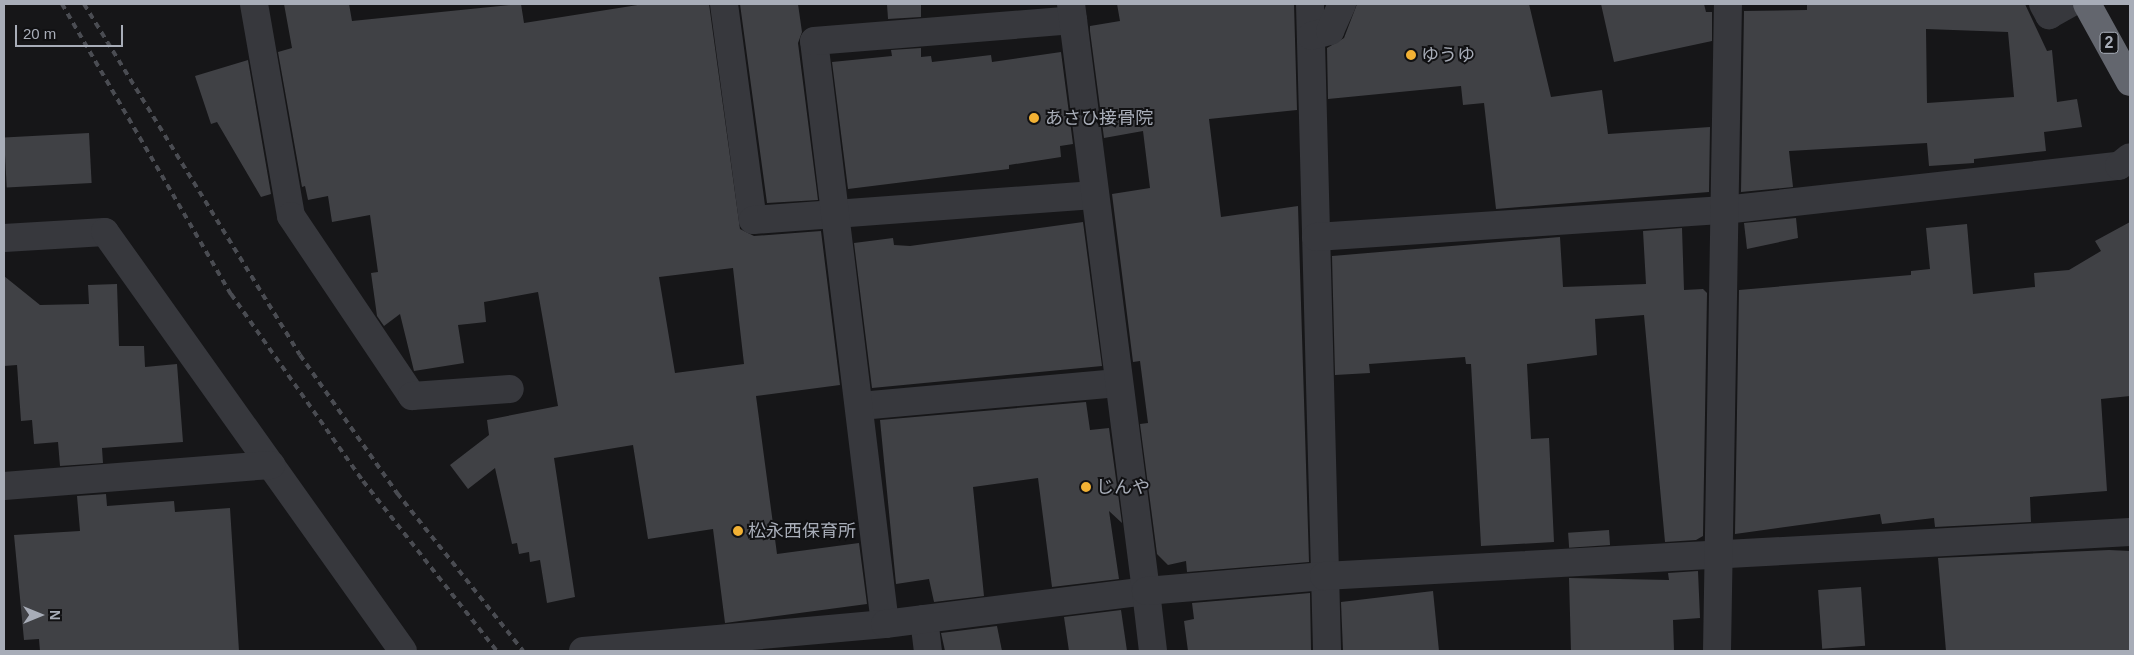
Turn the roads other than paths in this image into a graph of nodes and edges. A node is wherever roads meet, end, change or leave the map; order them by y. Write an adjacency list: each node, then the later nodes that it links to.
1 (254, 4): 19 (street)
2 (724, 4): 15 (street)
3 (1310, 4): 10 (street)
4 (1342, 4): 10 (street)
5 (1728, 4): 14 (street)
6 (2043, 4): 7 (street)
7 (2069, 4)
8 (2087, 4): 11 (highway, 2)
9 (1072, 12): 13 (street); 15 (street)
10 (1311, 36): 16 (street)
11 (2130, 82)
12 (2130, 157): 14 (street)
13 (1094, 195): 15 (street); 18 (street)
14 (1724, 210): 16 (street); 24 (street)
15 (838, 213): 20 (street)
16 (1316, 237): 25 (street)
17 (4, 238): 21 (street)
18 (1118, 383): 20 (street); 26 (street)
19 (510, 390)
20 (860, 406): 28 (street)
21 (271, 465): 22 (street); 29 (street)
22 (4, 486)
23 (2130, 532): 24 (street)
24 (1718, 557): 25 (street); 34 (street)
25 (1324, 576): 26 (street); 33 (street)
26 (1146, 591): 27 (street); 32 (street)
27 (924, 619): 28 (street); 31 (street)
28 (886, 624): 30 (street)
29 (403, 651)
30 (583, 651)
31 (928, 651)
32 (1153, 651)
33 (1327, 651)
34 (1717, 651)

